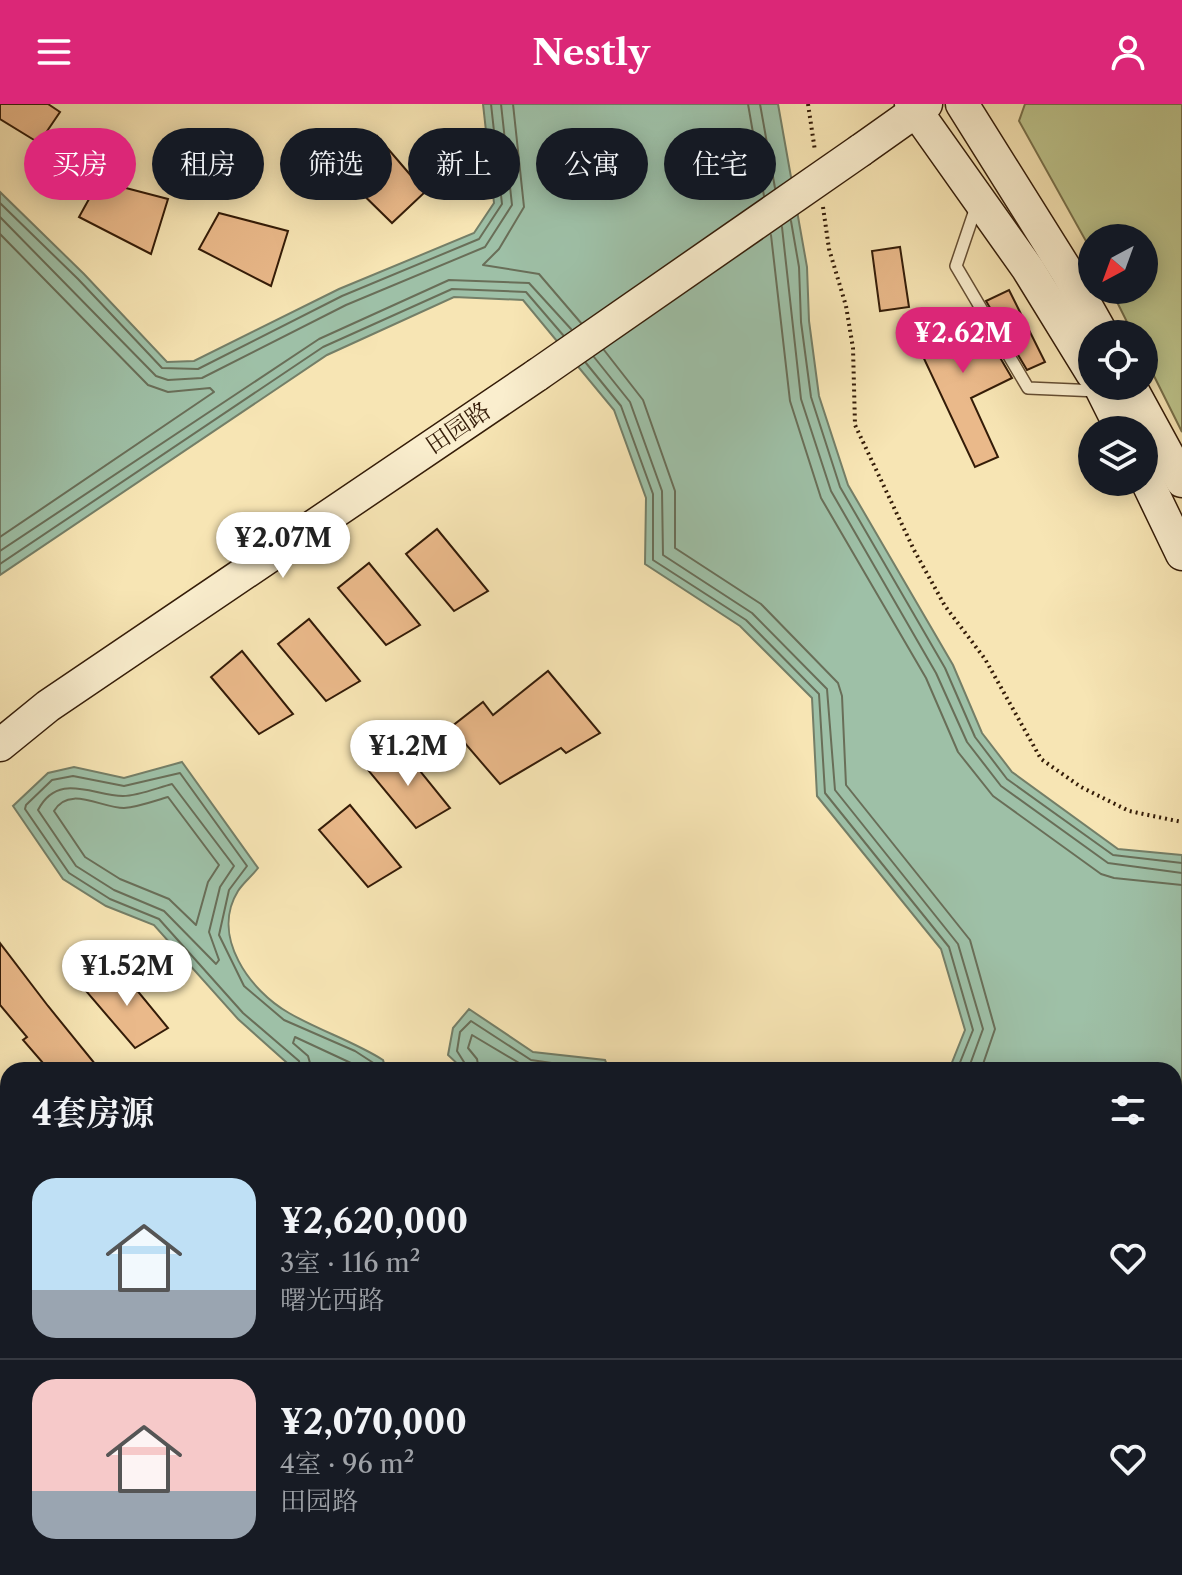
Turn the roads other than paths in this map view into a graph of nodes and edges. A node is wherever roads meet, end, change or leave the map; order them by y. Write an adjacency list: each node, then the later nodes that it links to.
1 (962, 104): 4 (street)
2 (918, 106): 3 (street); 11 (street, 田园路, bridge)
3 (979, 199): 5 (street); 6 (lane)
4 (1094, 320)
5 (1078, 343)
6 (1078, 385)
7 (1119, 400): 8 (street)
8 (1182, 481)
9 (1154, 496): 10 (street)
10 (1182, 554)
11 (0, 745)

